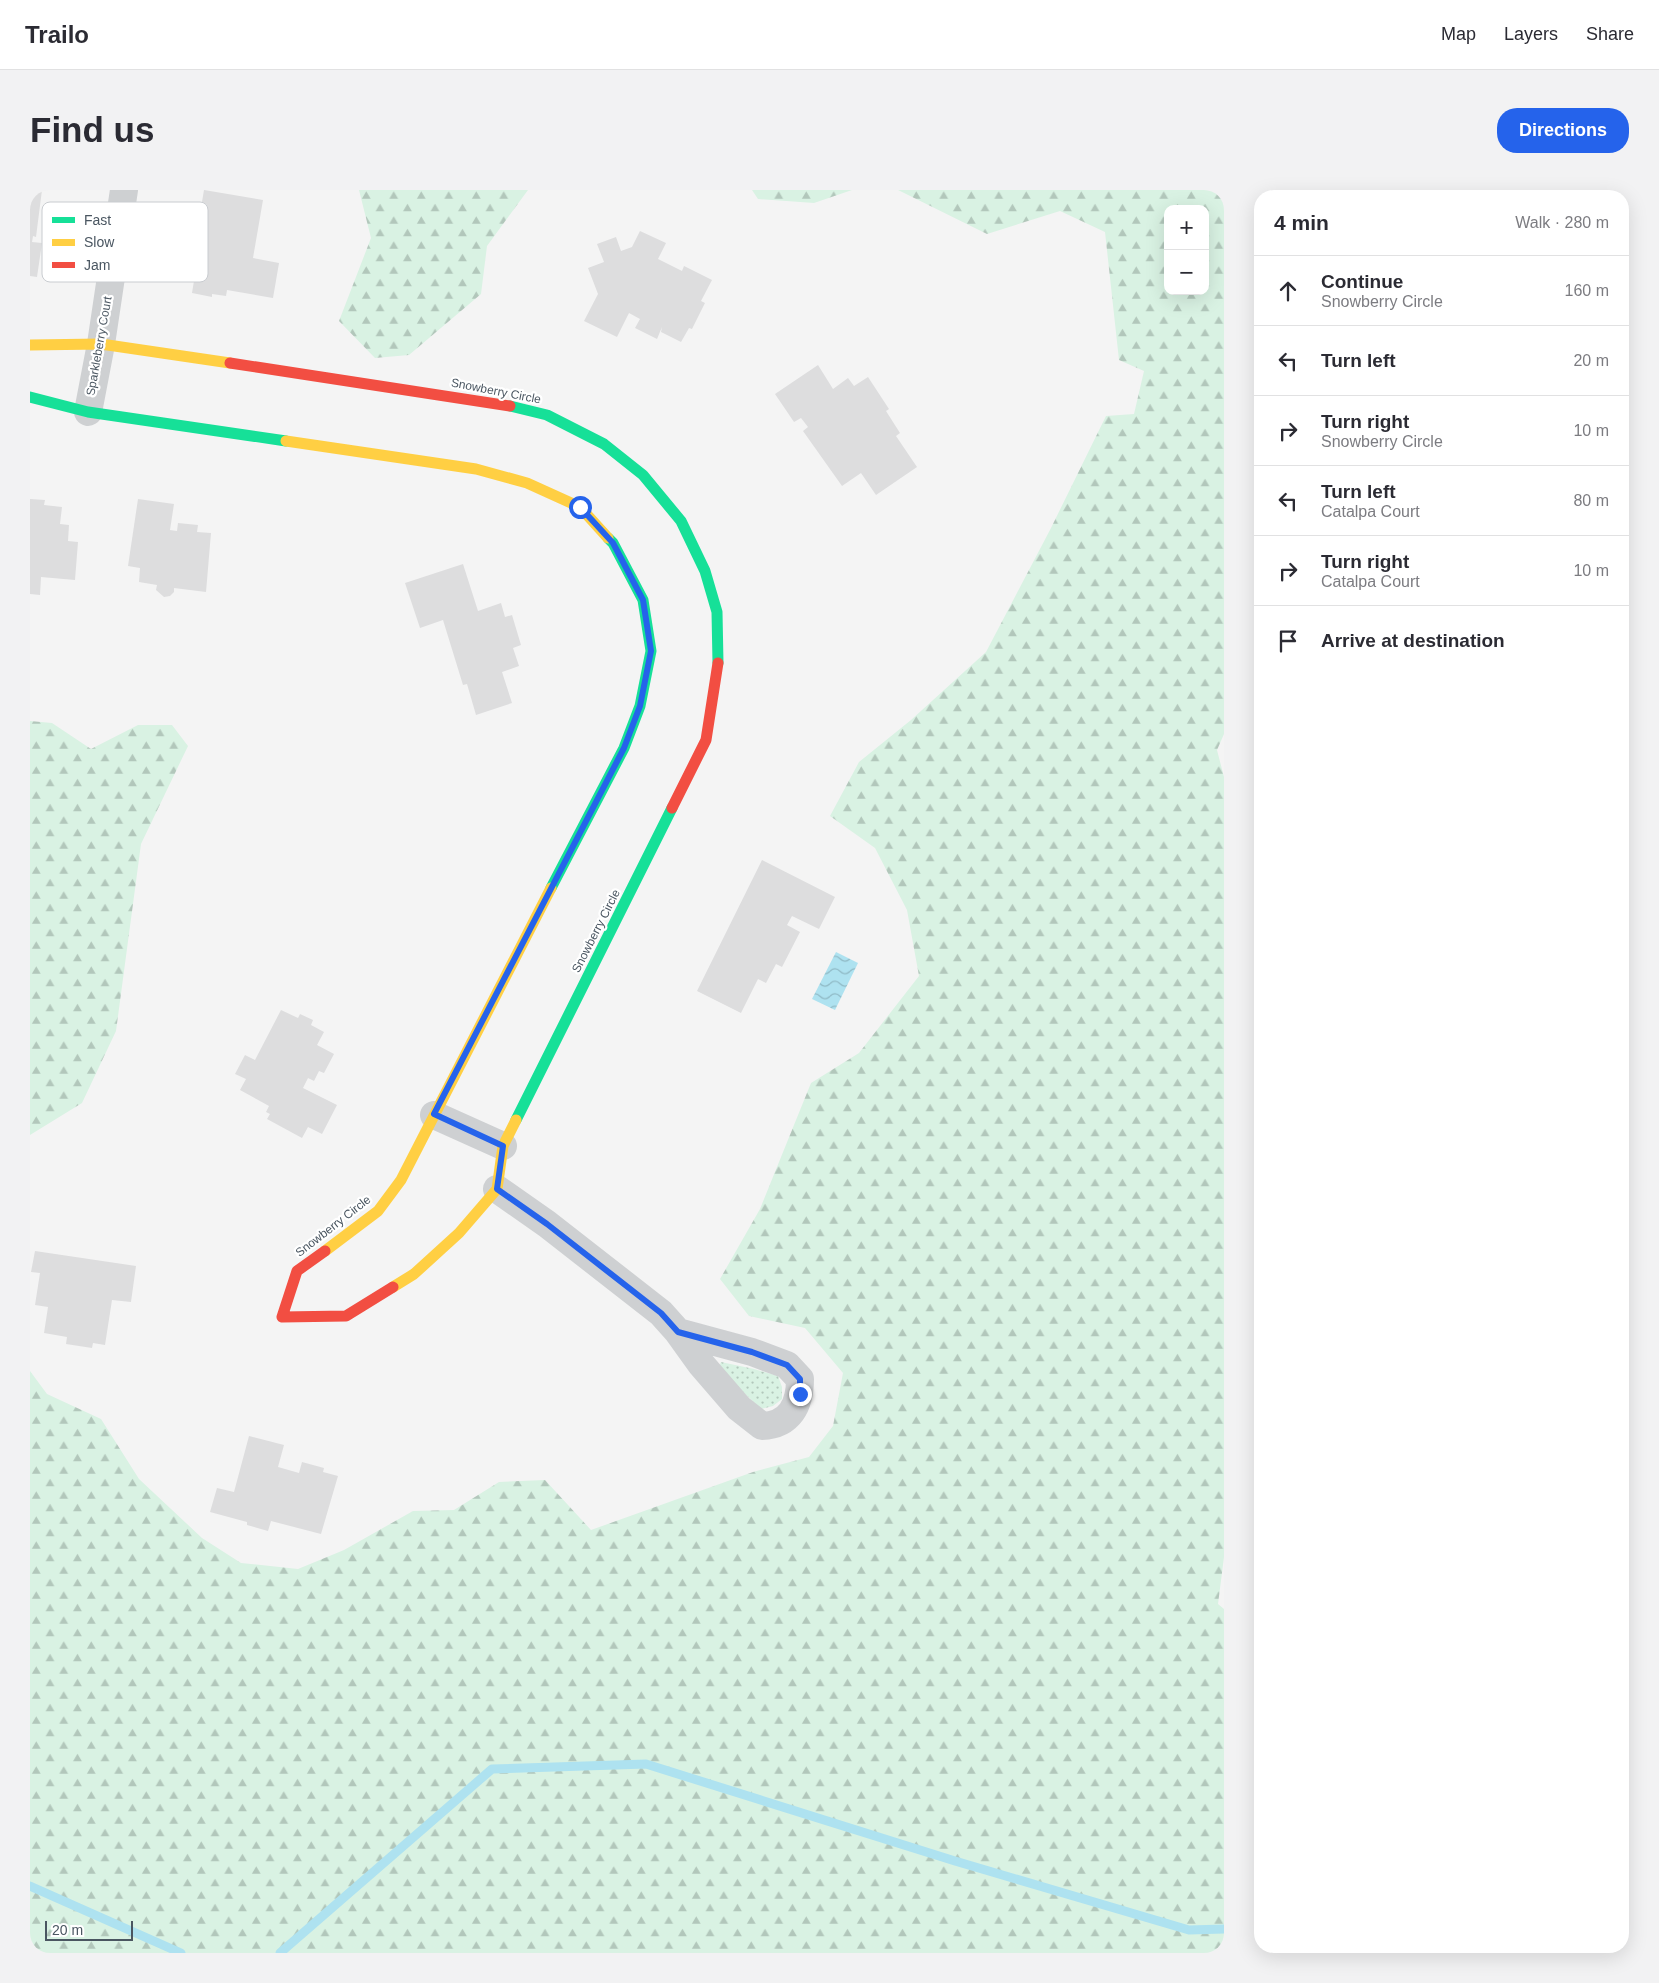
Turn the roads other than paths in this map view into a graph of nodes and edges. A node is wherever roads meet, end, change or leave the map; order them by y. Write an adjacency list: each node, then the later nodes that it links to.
1 (110, 282): 2 (street, Sparkleberry Court)
2 (101, 344): 3 (street, Snowberry Circle); 5 (street, Sparkleberry Court); 7 (street, Snowberry Circle)
3 (30, 345)
4 (30, 396): 5 (street, Snowberry Circle)
5 (88, 412): 6 (street, Snowberry Circle)
6 (434, 1114): 7 (street); 8 (street, Snowberry Circle)
7 (503, 1146): 8 (street, Snowberry Circle)
8 (497, 1189): 9 (street)
9 (678, 1332)

